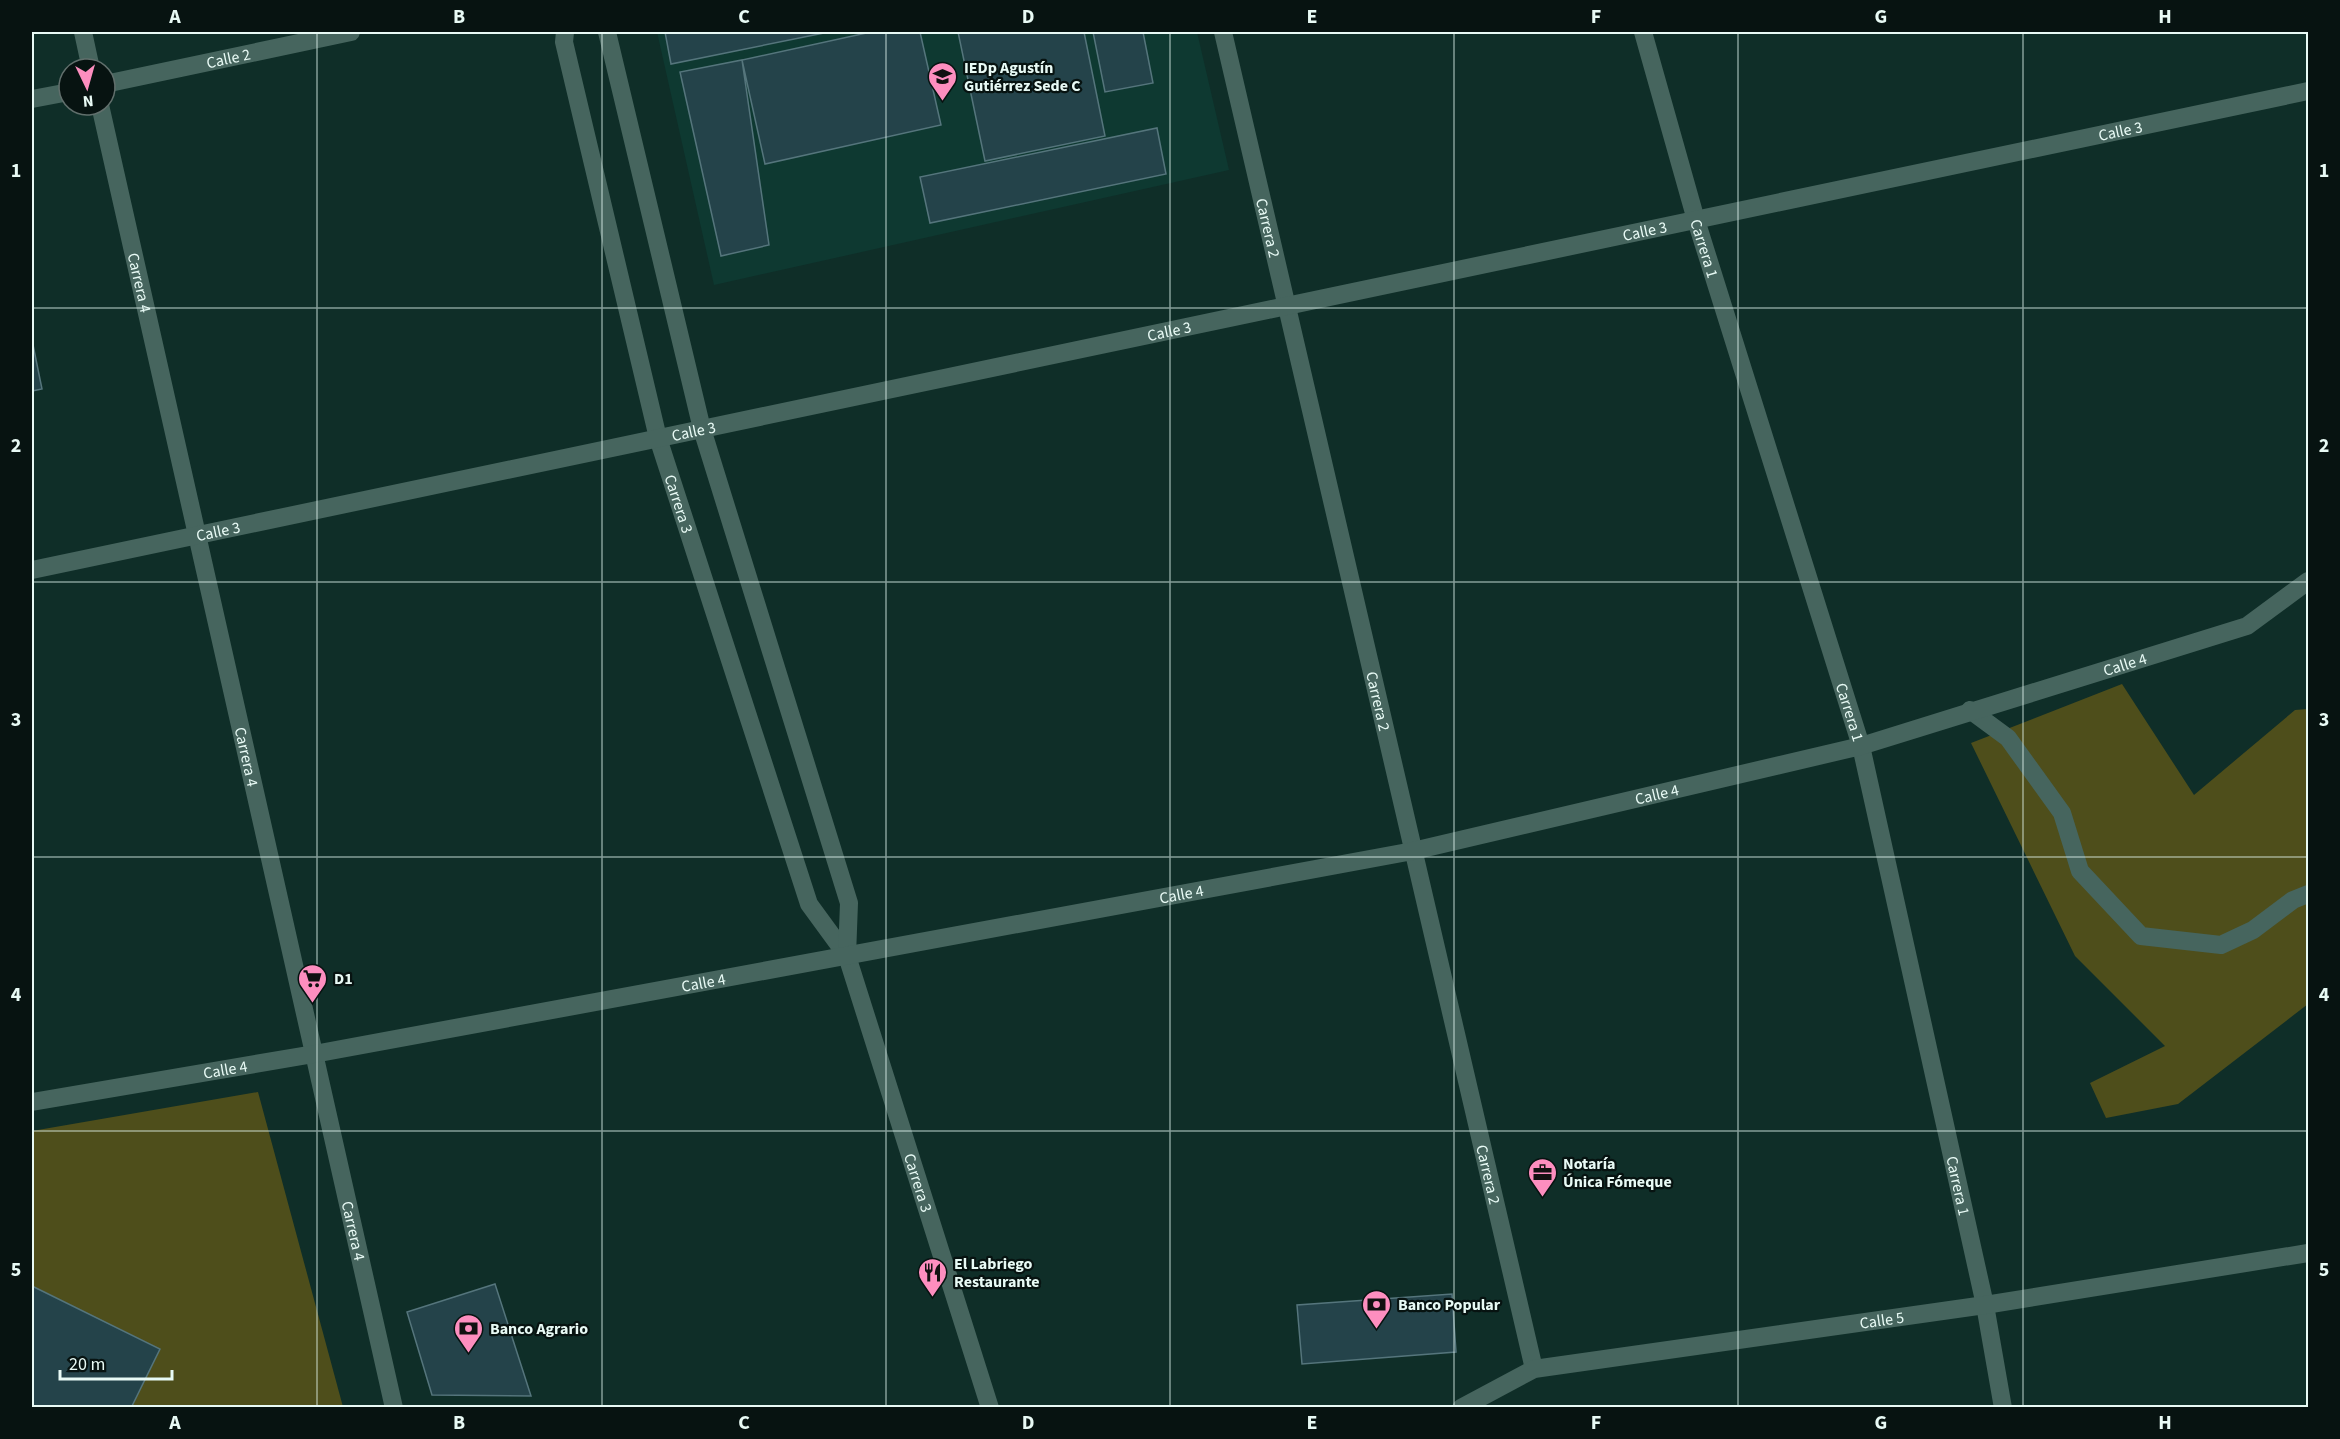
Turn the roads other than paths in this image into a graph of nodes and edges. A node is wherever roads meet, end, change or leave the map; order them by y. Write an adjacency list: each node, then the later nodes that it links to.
1 (83, 32): 7 (street)
2 (351, 32): 8 (street, Calle 2)
3 (565, 32): 16 (street, Carrera 3)
4 (607, 32): 15 (street, Carrera 3)
5 (1223, 32): 14 (street, Carrera 2)
6 (1643, 32): 13 (street, Carrera 1)
7 (89, 57)
8 (117, 81)
9 (2308, 91): 13 (street, Calle 3)
10 (57, 94): 11 (street)
11 (32, 99)
12 (103, 117): 17 (street, Carrera 4)
13 (1696, 220): 14 (street, Calle 3); 21 (street, Carrera 1)
14 (1287, 306): 15 (street, Calle 3); 22 (street, Carrera 2)
15 (702, 429): 16 (street, Calle 3); 24 (street, Carrera 3)
16 (658, 438): 17 (street, Calle 3); 24 (street, Carrera 3)
17 (196, 535): 18 (street, Calle 3); 25 (street, Carrera 4)
18 (32, 570)
19 (2307, 584): 20 (street, Calle 4)
20 (1970, 711): 21 (street, Calle 4); 23 (street)
21 (1861, 746): 22 (street, Calle 4); 28 (street, Carrera 1)
22 (1413, 851): 24 (street, Calle 4); 29 (street, Carrera 2)
23 (2308, 894)
24 (847, 956): 25 (street, Calle 4); 31 (street, Carrera 3)
25 (314, 1054): 26 (street, Calle 4); 30 (street, Carrera 4)
26 (32, 1102)
27 (2308, 1252): 28 (street, Calle 5)
28 (1985, 1305): 29 (street, Calle 5); 33 (street, Carrera 1)
29 (1534, 1369): 32 (street, Calle 5)
30 (394, 1407)
31 (990, 1407)
32 (1461, 1407)
33 (2003, 1407)

